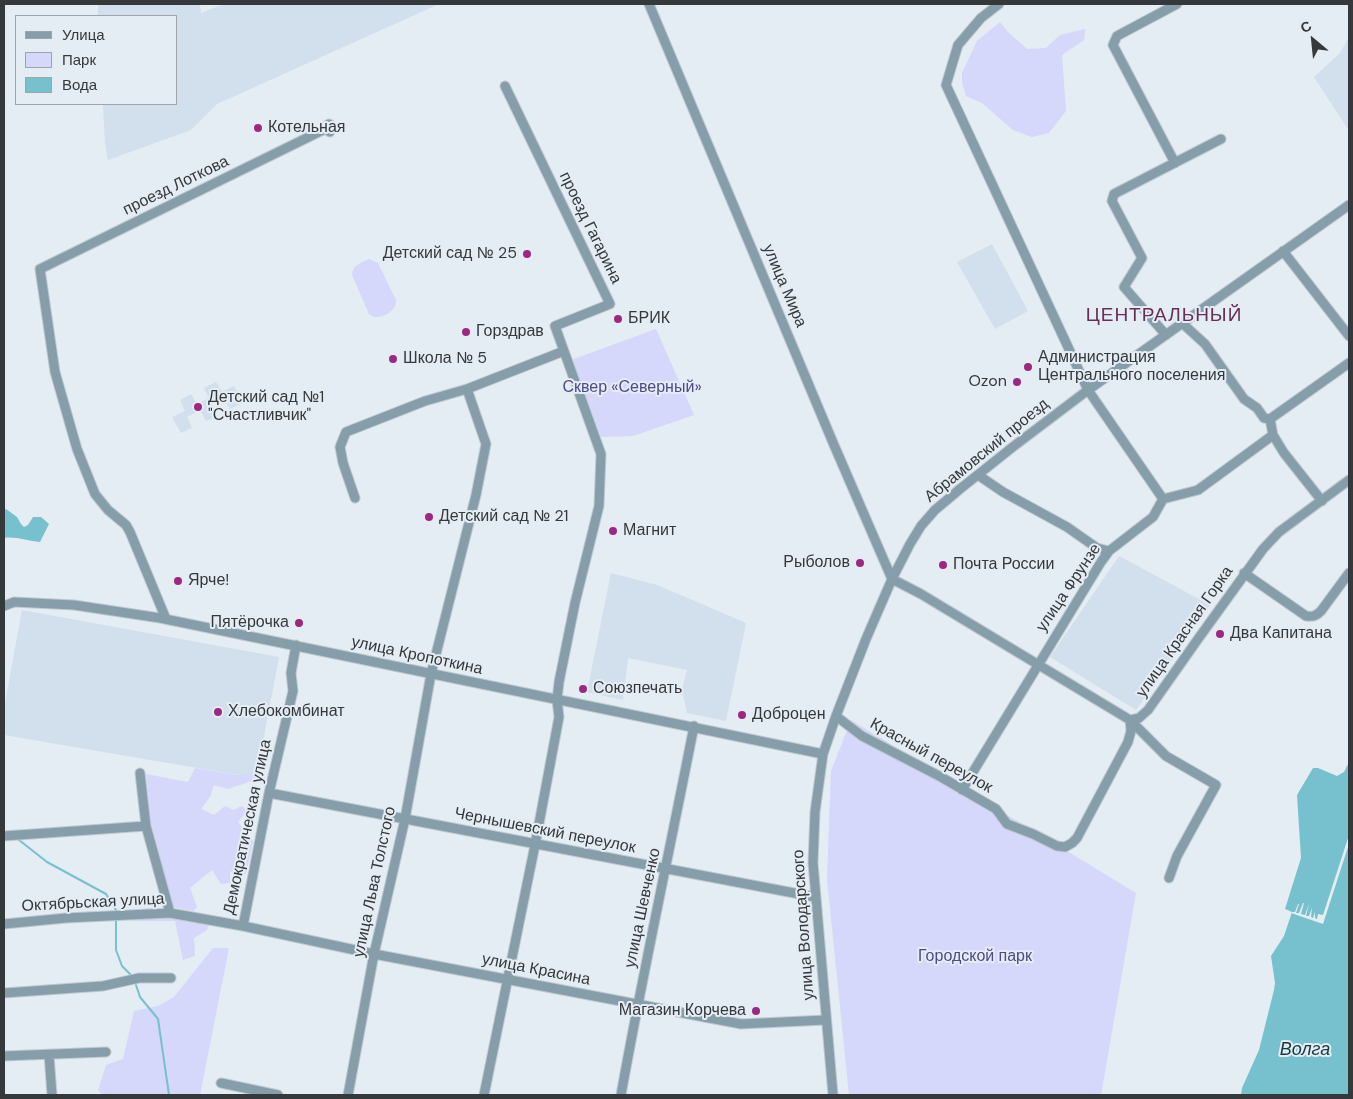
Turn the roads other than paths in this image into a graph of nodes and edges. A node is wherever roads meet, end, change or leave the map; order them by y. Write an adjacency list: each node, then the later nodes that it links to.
1 (649, 4): 27 (street, улица Мира)
2 (999, 4): 16 (street)
3 (1177, 4): 7 (street)
4 (505, 86): 13 (street, проезд Гагарина)
5 (326, 129): 29 (street, проезд Лоткова)
6 (1221, 139): 7 (street)
7 (1175, 163): 11 (street)
8 (1348, 210): 9 (street, Абрамовский проезд)
9 (1283, 251): 10 (street, Абрамовский проезд); 12 (street)
10 (1182, 323): 11 (street, Абрамовский проезд); 17 (street)
11 (1166, 335): 16 (street, Абрамовский проезд)
12 (1349, 336)
13 (564, 352): 15 (street); 33 (street, проезд Гагарина)
14 (1349, 363): 17 (street)
15 (467, 389): 21 (street); 32 (street, улица Льва Толстого)
16 (1088, 390): 19 (street, Абрамовский проезд); 22 (street)
17 (1270, 420): 18 (street)
18 (1273, 435): 22 (street); 23 (street)
19 (978, 474): 24 (street); 27 (street, Абрамовский проезд)
20 (1349, 480): 23 (street, улица Красная Горка)
21 (356, 498)
22 (1163, 499): 24 (street, улица Фрунзе)
23 (1322, 501): 25 (street, улица Красная Горка)
24 (1109, 552): 31 (street, улица Фрунзе)
25 (1244, 573): 26 (street); 35 (street, улица Красная Горка)
26 (1349, 573)
27 (892, 579): 31 (street); 34 (street, Абрамовский проезд)
28 (4, 606): 29 (street, улица Кропоткина)
29 (163, 618): 30 (street, улица Кропоткина)
30 (296, 645): 32 (street, улица Кропоткина); 40 (street, Демократическая улица)
31 (1037, 664): 35 (street); 39 (street, улица Фрунзе)
32 (431, 674): 33 (street, улица Кропоткина); 41 (street, улица Льва Толстого)
33 (557, 700): 36 (street, улица Кропоткина); 44 (street, проезд Гагарина)
34 (836, 716): 37 (street, Абрамовский проезд); 39 (street, Красный переулок)
35 (1130, 720): 39 (street, Красный переулок); 46 (street)
36 (694, 726): 37 (street, улица Кропоткина); 45 (street, улица Шевченко)
37 (823, 754): 47 (street, улица Володарского)
38 (140, 773): 42 (street)
39 (962, 790)
40 (269, 793): 41 (street, Чернышевский переулок); 50 (street, Демократическая улица)
41 (405, 820): 44 (street, Чернышевский переулок); 51 (street, улица Льва Толстого)
42 (146, 826): 43 (street); 48 (street)
43 (4, 836)
44 (535, 845): 45 (street, Чернышевский переулок); 53 (street, проезд Гагарина)
45 (667, 869): 47 (street, Чернышевский переулок); 55 (street, улица Шевченко)
46 (1170, 878)
47 (815, 897): 56 (street, улица Володарского)
48 (170, 912): 49 (street, Октябрьская улица); 50 (street, Октябрьская улица)
49 (4, 924)
50 (243, 926): 51 (street, улица Красина)
51 (374, 954): 53 (street, улица Красина); 63 (street, улица Льва Толстого)
52 (171, 978): 54 (street)
53 (507, 979): 55 (street, улица Красина); 64 (street, проезд Гагарина)
54 (4, 993)
55 (638, 1004): 56 (street, улица Красина); 65 (street, улица Шевченко)
56 (825, 1020): 66 (street, улица Володарского)
57 (106, 1052): 58 (street)
58 (49, 1054): 59 (street); 61 (street)
59 (4, 1056)
60 (221, 1083): 62 (street)
61 (52, 1095)
62 (278, 1095)
63 (348, 1095)
64 (484, 1095)
65 (621, 1095)
66 (832, 1095)

